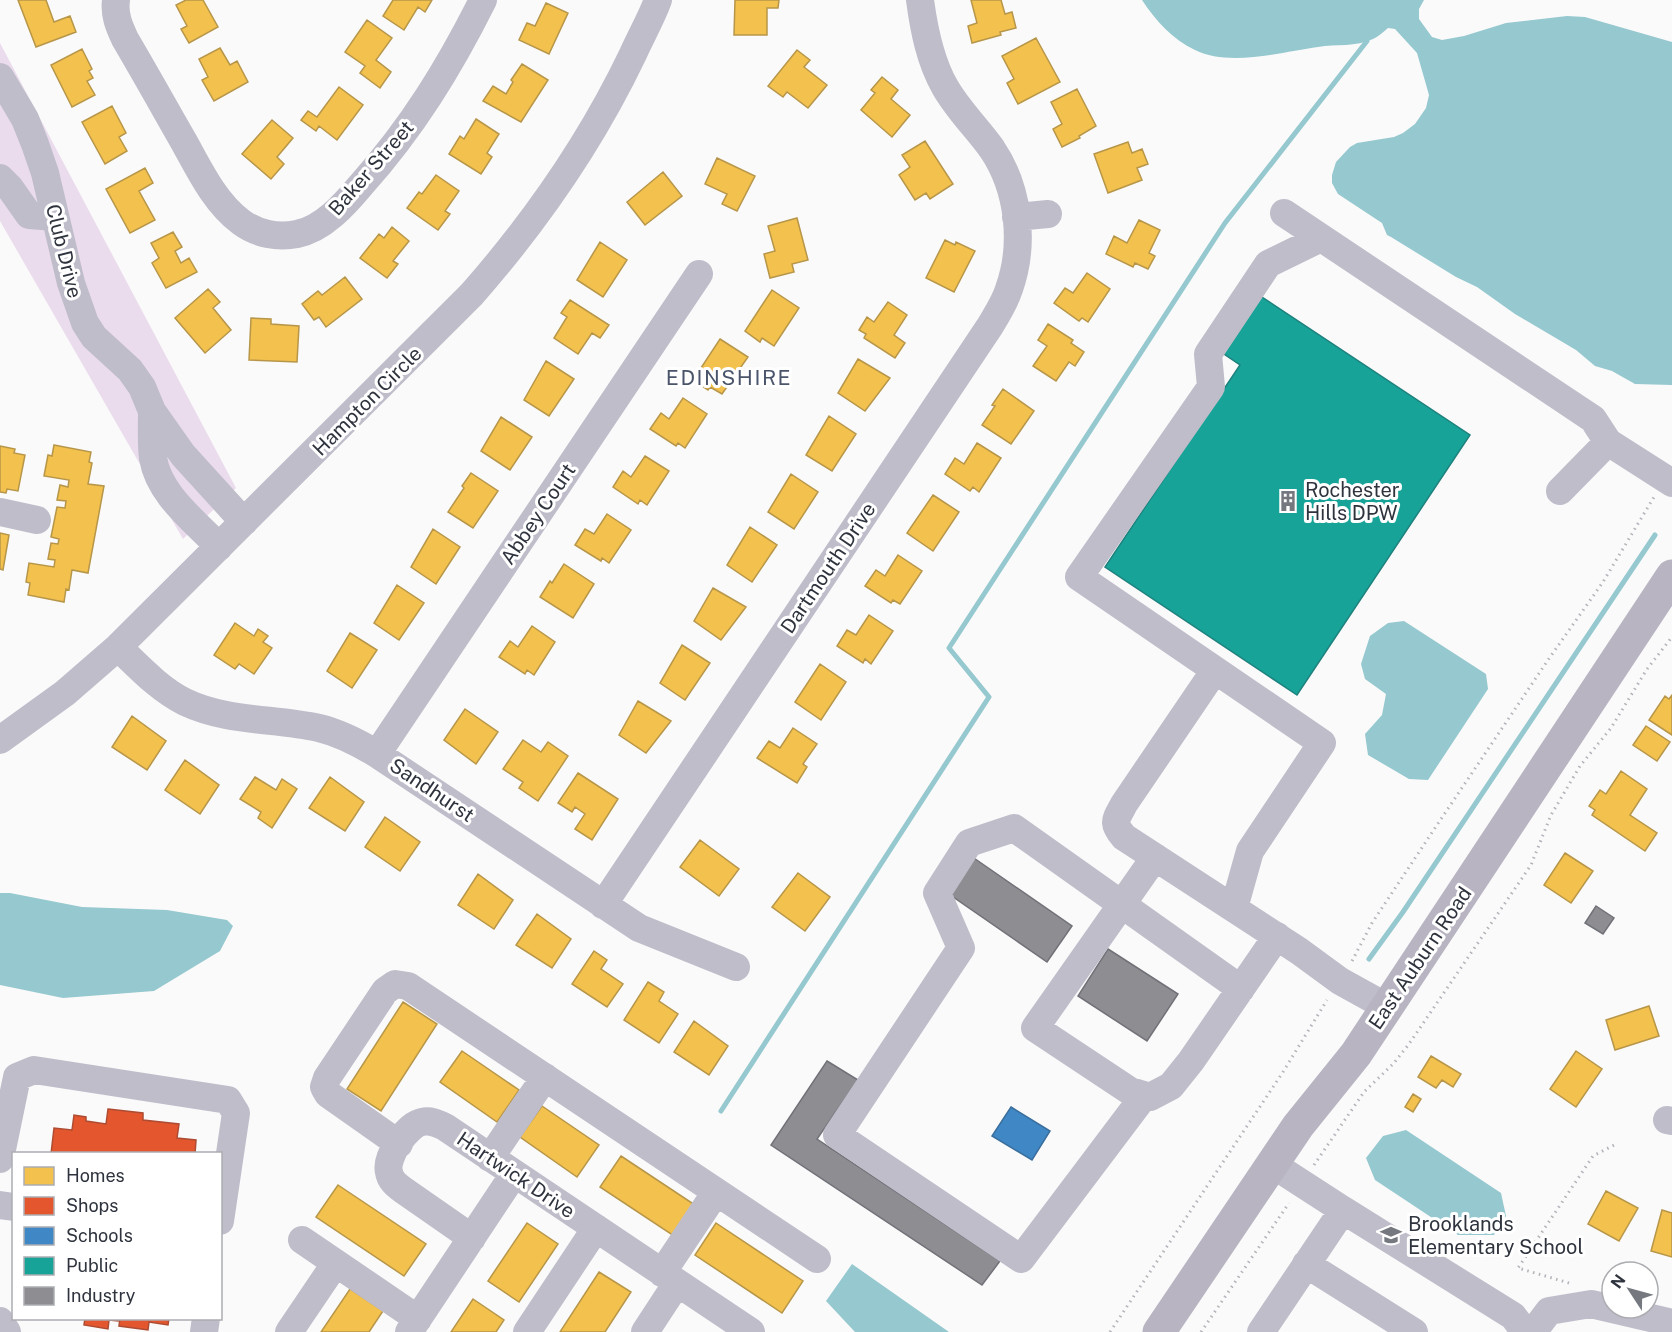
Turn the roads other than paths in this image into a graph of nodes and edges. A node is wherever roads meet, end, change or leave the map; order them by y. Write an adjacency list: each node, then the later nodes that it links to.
1 (116, 0): 2 (street, Baker Street)
2 (483, 0)
3 (658, 0): 19 (street, Hampton Circle)
4 (920, 0): 10 (street, Dartmouth Drive)
5 (4, 91): 9 (street, Club Drive)
6 (0, 178): 9 (street)
7 (1284, 213): 11 (street)
8 (1048, 214): 10 (street)
9 (55, 217): 13 (street, Club Drive)
10 (1016, 217): 27 (street, Dartmouth Drive)
11 (1322, 238): 14 (street); 23 (street)
12 (699, 274): 25 (street, Abbey Court)
13 (152, 411): 19 (street, Club Drive); 20 (street, Club Drive)
14 (1608, 442): 15 (street); 16 (street)
15 (1664, 489)
16 (1560, 491)
17 (0, 512): 18 (street)
18 (37, 520)
19 (244, 522): 20 (street, Hampton Circle)
20 (219, 547): 22 (street, Hampton Circle)
21 (1672, 576): 33 (main road, East Auburn Road)
22 (118, 647): 24 (street, Hampton Circle); 25 (street, Sandhurst)
23 (1215, 670): 26 (street); 29 (street)
24 (0, 740)
25 (377, 754): 27 (street, Sandhurst)
26 (1155, 857): 28 (street); 29 (street)
27 (603, 904): 31 (street, Sandhurst)
28 (1122, 904): 32 (street); 35 (street); 35 (street)
29 (1234, 909): 30 (street)
30 (1277, 936): 32 (street); 33 (street)
31 (736, 967)
32 (1241, 989): 35 (street)
33 (1388, 1007): 39 (main road, East Auburn Road)
34 (545, 1077): 36 (street); 37 (street); 41 (street)
35 (1144, 1096)
36 (399, 1144): 37 (street, Hartwick Drive); 45 (street, Hartwick Drive)
37 (490, 1158): 40 (street, Hartwick Drive)
38 (0, 1159): 42 (street)
39 (1272, 1164): 43 (street); 59 (main road, East Auburn Road)
40 (514, 1174): 44 (street, Hartwick Drive); 45 (street)
41 (716, 1192): 47 (street); 50 (street)
42 (222, 1208)
43 (1343, 1210): 49 (street); 62 (street)
44 (596, 1228): 50 (street, Hartwick Drive); 56 (street)
45 (472, 1238): 53 (street)
46 (302, 1240): 48 (street)
47 (817, 1259)
48 (335, 1264): 53 (street); 55 (street)
49 (1306, 1264): 60 (street); 61 (street)
50 (670, 1278): 57 (street); 58 (street, Hartwick Drive)
51 (0, 1321): 54 (street)
52 (1672, 1323): 63 (street)
53 (414, 1325)
54 (7, 1332)
55 (289, 1332)
56 (527, 1332)
57 (645, 1332)
58 (751, 1332)
59 (1159, 1332)
60 (1260, 1332)
61 (1414, 1332)
62 (1524, 1332)
63 (1533, 1332)

